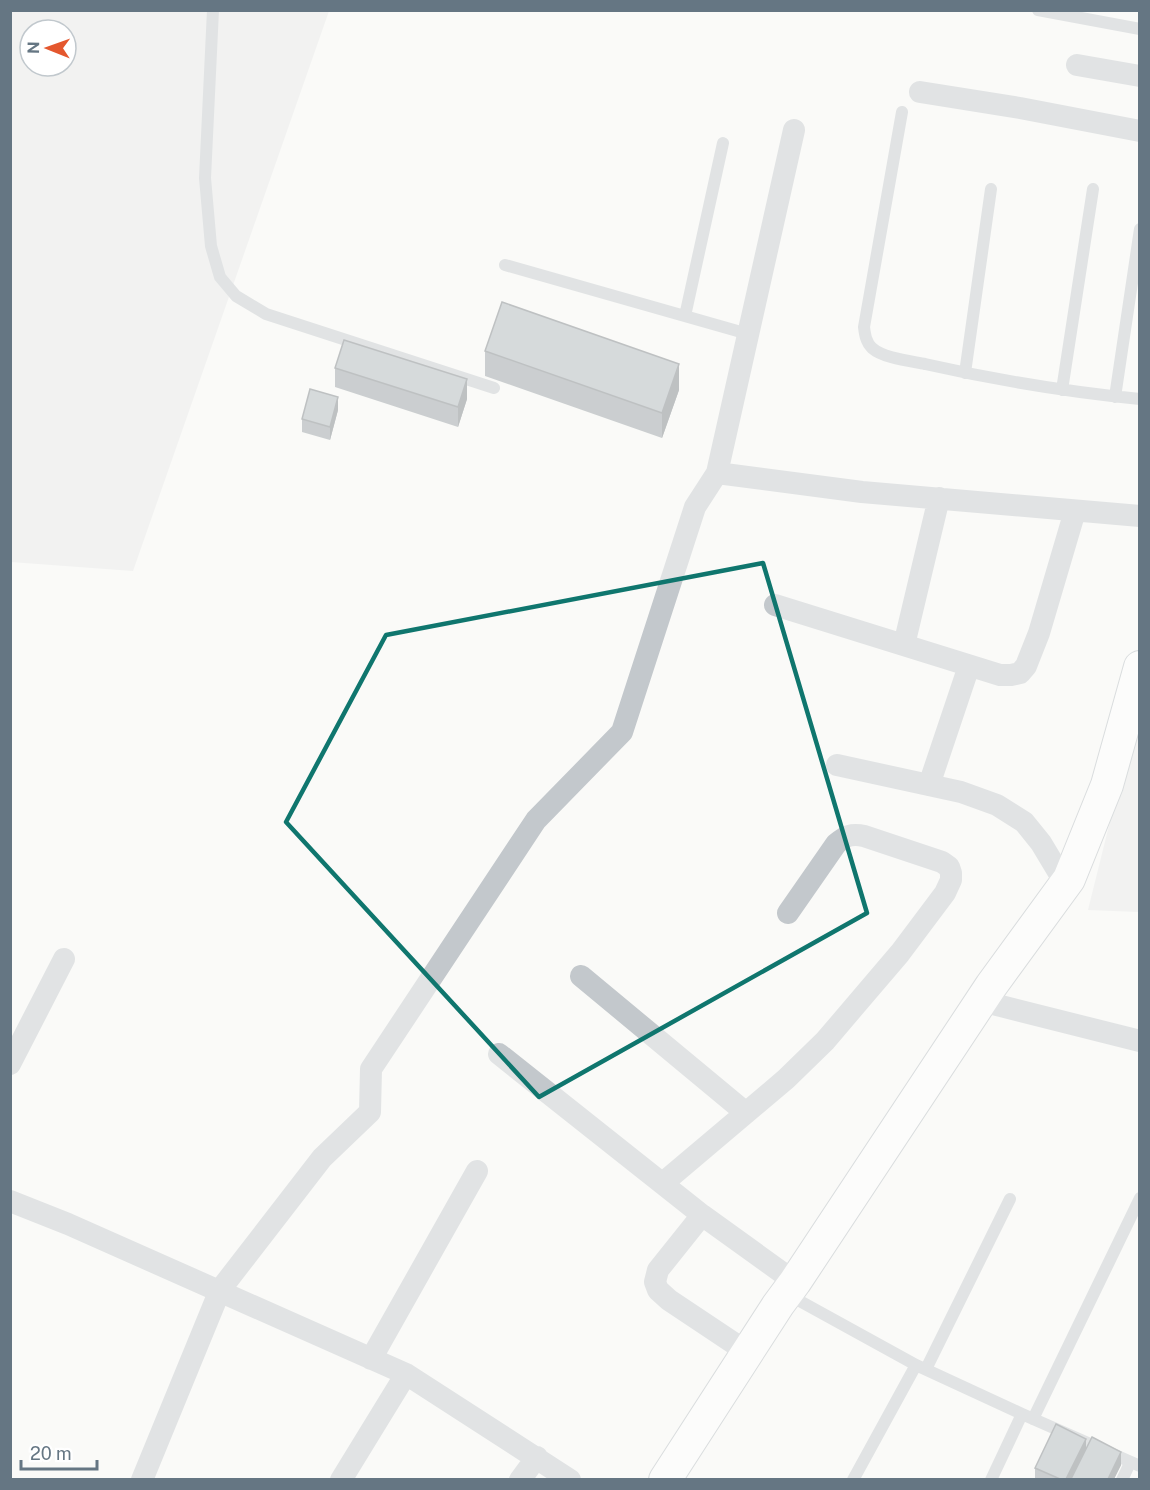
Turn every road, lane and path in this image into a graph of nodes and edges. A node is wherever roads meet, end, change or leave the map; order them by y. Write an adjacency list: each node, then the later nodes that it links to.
1 (213, 10): 19 (lane)
2 (1038, 10): 3 (lane)
3 (1082, 15): 4 (lane)
4 (1140, 29)
5 (1077, 65): 6 (street)
6 (1140, 76)
7 (920, 92): 10 (street)
8 (902, 112): 18 (lane)
9 (794, 130): 17 (street)
10 (1140, 131)
11 (723, 143): 16 (lane)
12 (992, 189): 18 (lane)
13 (1093, 189): 20 (lane)
14 (1140, 229): 21 (lane)
15 (505, 265): 16 (lane)
16 (685, 316): 17 (lane)
17 (748, 334): 23 (street)
18 (965, 373): 20 (lane)
19 (494, 388)
20 (1062, 390): 21 (lane)
21 (1115, 397): 22 (lane)
22 (1140, 399)
23 (717, 473): 24 (street); 49 (street)
24 (939, 498): 25 (street); 28 (street)
25 (1075, 511): 26 (street); 29 (street)
26 (1140, 516)
27 (775, 605): 28 (street)
28 (904, 645): 29 (street)
29 (969, 666): 32 (street)
30 (1140, 667): 33 (street)
31 (837, 765): 32 (street)
32 (929, 785): 33 (street)
33 (1065, 884): 37 (street)
34 (788, 913): 41 (street)
35 (64, 959): 40 (street)
36 (581, 976): 41 (street)
37 (981, 1001): 38 (street); 48 (street)
38 (1140, 1041)
39 (500, 1053): 43 (street)
40 (10, 1064)
41 (746, 1113): 43 (street)
42 (477, 1171): 51 (street)
43 (663, 1184): 47 (street)
44 (1010, 1198): 52 (lane)
45 (1140, 1198): 54 (lane)
46 (10, 1200): 49 (street)
47 (702, 1215): 48 (street); 50 (street)
48 (790, 1288): 50 (street); 52 (lane)
49 (220, 1290): 51 (street); 57 (street)
50 (747, 1352): 61 (street)
51 (371, 1359): 53 (street)
52 (921, 1367): 54 (lane); 62 (lane)
53 (406, 1374): 55 (street); 58 (street)
54 (1027, 1417): 56 (lane); 63 (lane)
55 (537, 1457): 59 (street); 60 (street)
56 (1137, 1464): 64 (lane)
57 (142, 1479)
58 (341, 1479)
59 (520, 1479)
60 (570, 1479)
61 (665, 1479)
62 (853, 1479)
63 (991, 1479)
64 (1122, 1479)

